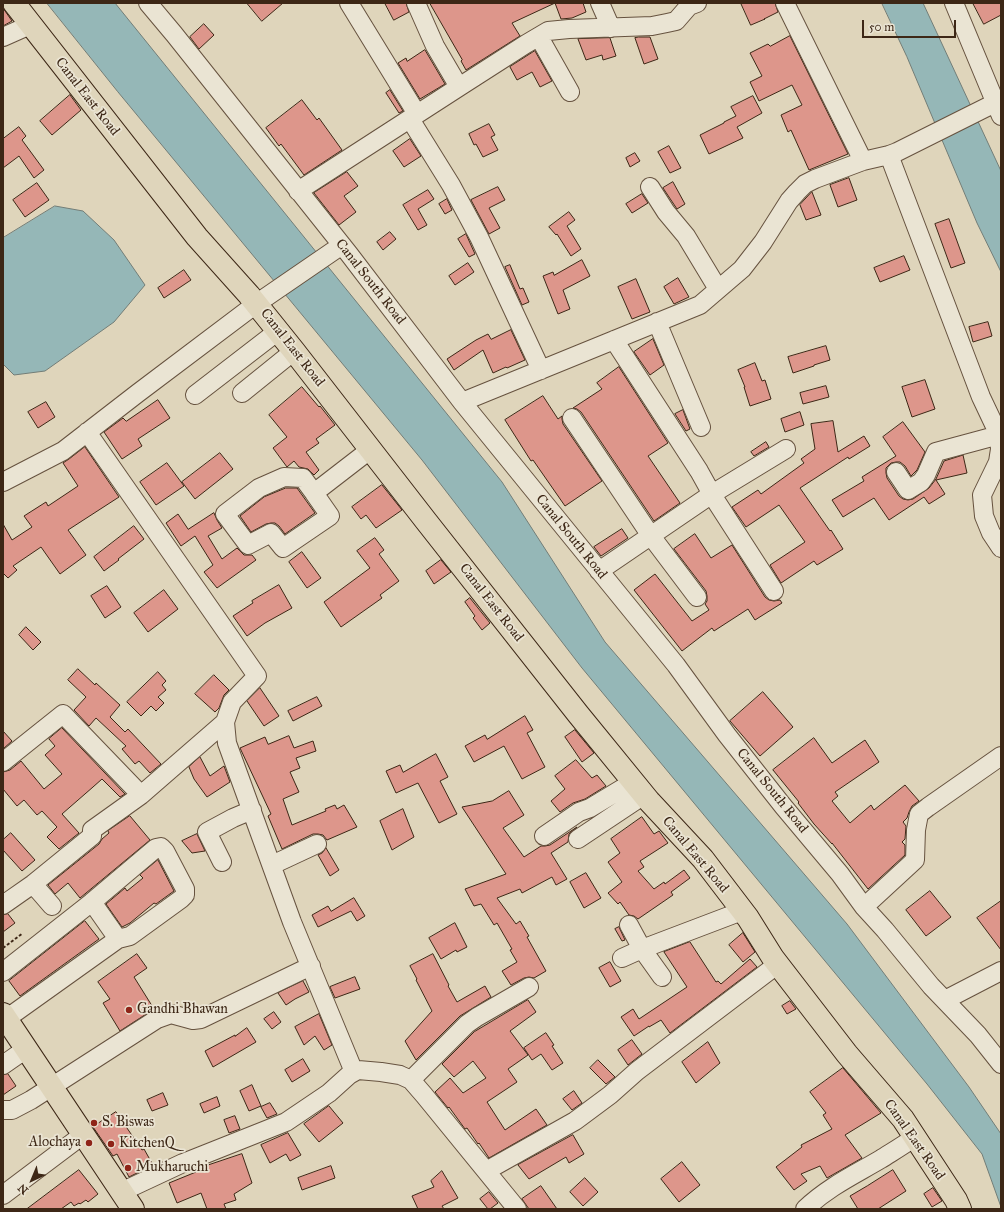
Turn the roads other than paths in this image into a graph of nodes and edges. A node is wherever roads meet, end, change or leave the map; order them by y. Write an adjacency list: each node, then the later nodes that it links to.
1 (14, 3): 9 (main road, Canal East Road)
2 (148, 3): 20 (street, Canal South Road)
3 (349, 3): 16 (street)
4 (416, 3): 13 (street)
5 (600, 3): 10 (street)
6 (785, 3): 18 (street)
7 (954, 3): 15 (street)
8 (689, 5): 10 (street)
9 (30, 25): 11 (street); 23 (main road, Canal East Road)
10 (611, 28): 12 (street)
11 (3, 37)
12 (538, 37): 13 (street); 14 (street)
13 (459, 88): 16 (street)
14 (570, 92)
15 (999, 107): 17 (street)
16 (414, 117): 20 (street); 28 (street)
17 (893, 153): 18 (street); 35 (street)
18 (863, 161): 22 (street)
19 (650, 187): 22 (street)
20 (298, 191): 21 (street, Canal South Road)
21 (342, 245): 23 (street); 31 (street, Canal South Road)
22 (718, 289): 24 (street)
23 (256, 304): 25 (main road, Canal East Road); 34 (street)
24 (657, 322): 26 (street); 33 (street)
25 (278, 331): 27 (main road, Canal East Road); 30 (street)
26 (614, 340): 28 (street); 41 (street)
27 (294, 351): 29 (street); 36 (main road, Canal East Road)
28 (541, 370): 31 (street)
29 (242, 393)
30 (194, 395)
31 (462, 402): 44 (street, Canal South Road)
32 (572, 418): 42 (street)
33 (701, 427)
34 (86, 432): 39 (street); 47 (street)
35 (999, 436): 38 (street); 43 (street)
36 (371, 449): 40 (street); 50 (main road, Canal East Road)
37 (786, 449): 41 (street)
38 (896, 472)
39 (3, 482)
40 (314, 492): 40 (street)
41 (712, 494): 42 (street); 45 (street)
42 (651, 536): 44 (street); 46 (street)
43 (1001, 548)
44 (599, 571): 62 (street, Canal South Road)
45 (774, 591)
46 (697, 597)
47 (225, 722): 51 (street); 52 (street)
48 (999, 760): 62 (street)
49 (3, 762): 51 (street)
50 (638, 788): 53 (street); 54 (street); 63 (main road, Canal East Road)
51 (141, 795): 58 (street)
52 (252, 810): 56 (street); 57 (street)
53 (544, 836)
54 (578, 839)
55 (317, 844): 57 (street)
56 (222, 862)
57 (272, 865): 69 (street)
58 (33, 884): 60 (street); 61 (street)
59 (92, 902): 65 (street); 65 (street); 71 (street)
60 (3, 905)
61 (52, 906)
62 (864, 907): 74 (street, Canal South Road)
63 (742, 911): 66 (street); 68 (main road, Canal East Road)
64 (630, 926): 66 (street)
65 (118, 939): 75 (street)
66 (642, 949): 67 (street); 72 (street)
67 (622, 958)
68 (778, 964): 84 (main road, Canal East Road); 85 (street)
69 (311, 966): 79 (street); 81 (street)
70 (1001, 971): 74 (street)
71 (3, 972)
72 (662, 977)
73 (529, 987): 80 (street)
74 (945, 1000): 77 (street, Canal South Road)
75 (5, 1016): 76 (main road)
76 (26, 1049): 78 (street); 81 (main road)
77 (999, 1056)
78 (3, 1065)
79 (354, 1072): 80 (street); 87 (street)
80 (410, 1080): 85 (street)
81 (52, 1087): 82 (street); 83 (main road)
82 (3, 1110)
83 (84, 1134): 86 (street); 87 (main road)
84 (915, 1137): 89 (street); 90 (main road, Canal East Road)
85 (486, 1171): 88 (street)
86 (3, 1195)
87 (127, 1200)
88 (516, 1209)
89 (805, 1209)
90 (960, 1209)

